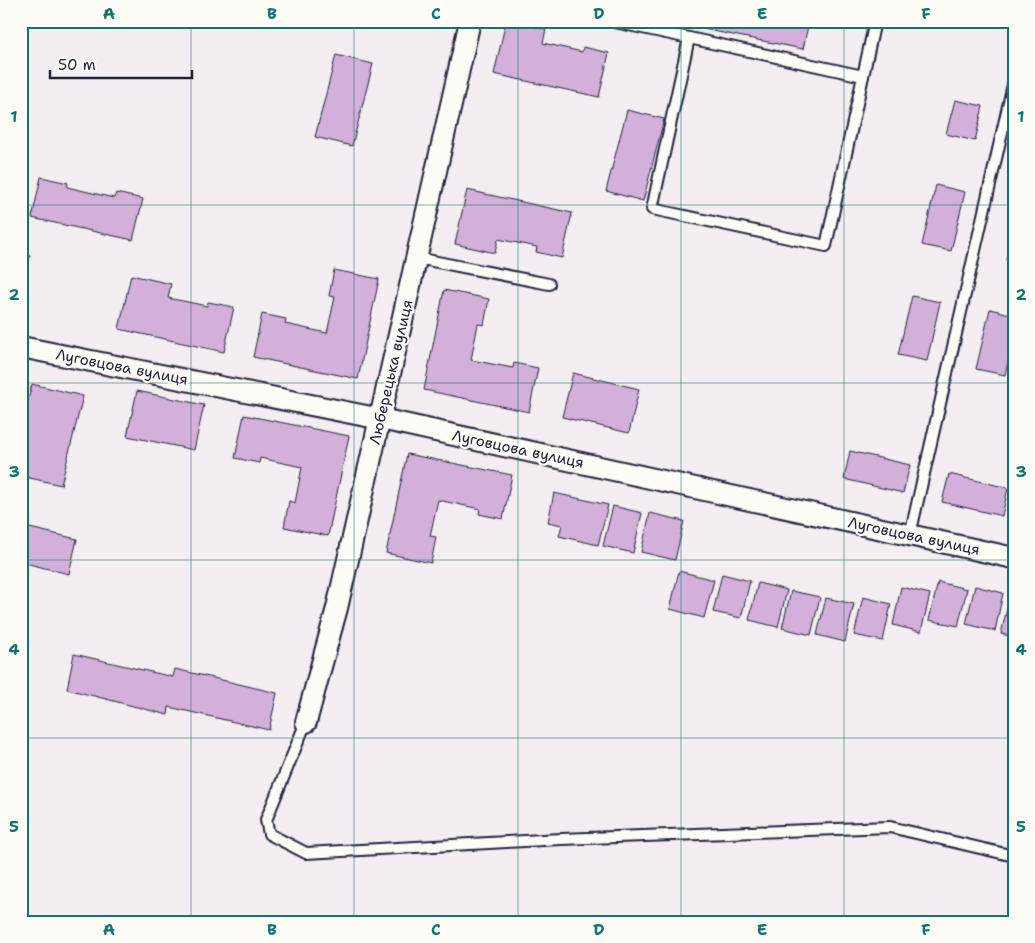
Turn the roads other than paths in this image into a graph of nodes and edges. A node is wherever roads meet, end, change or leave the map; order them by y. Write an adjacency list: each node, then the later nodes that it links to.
1 (470, 21): 7 (street, Люберецька вулиця)
2 (610, 21): 4 (lane)
3 (875, 21): 5 (lane)
4 (689, 38): 5 (lane); 5 (lane)
5 (863, 76)
6 (1014, 80): 11 (lane)
7 (417, 258): 8 (lane); 10 (street, Люберецька вулиця)
8 (549, 284)
9 (21, 347): 10 (street, Луговцова вулиця)
10 (380, 419): 11 (street, Луговцова вулиця); 13 (street, Люберецька вулиця)
11 (910, 535): 12 (street, Луговцова вулиця)
12 (1014, 558)
13 (306, 722): 14 (lane)
14 (1014, 856)

